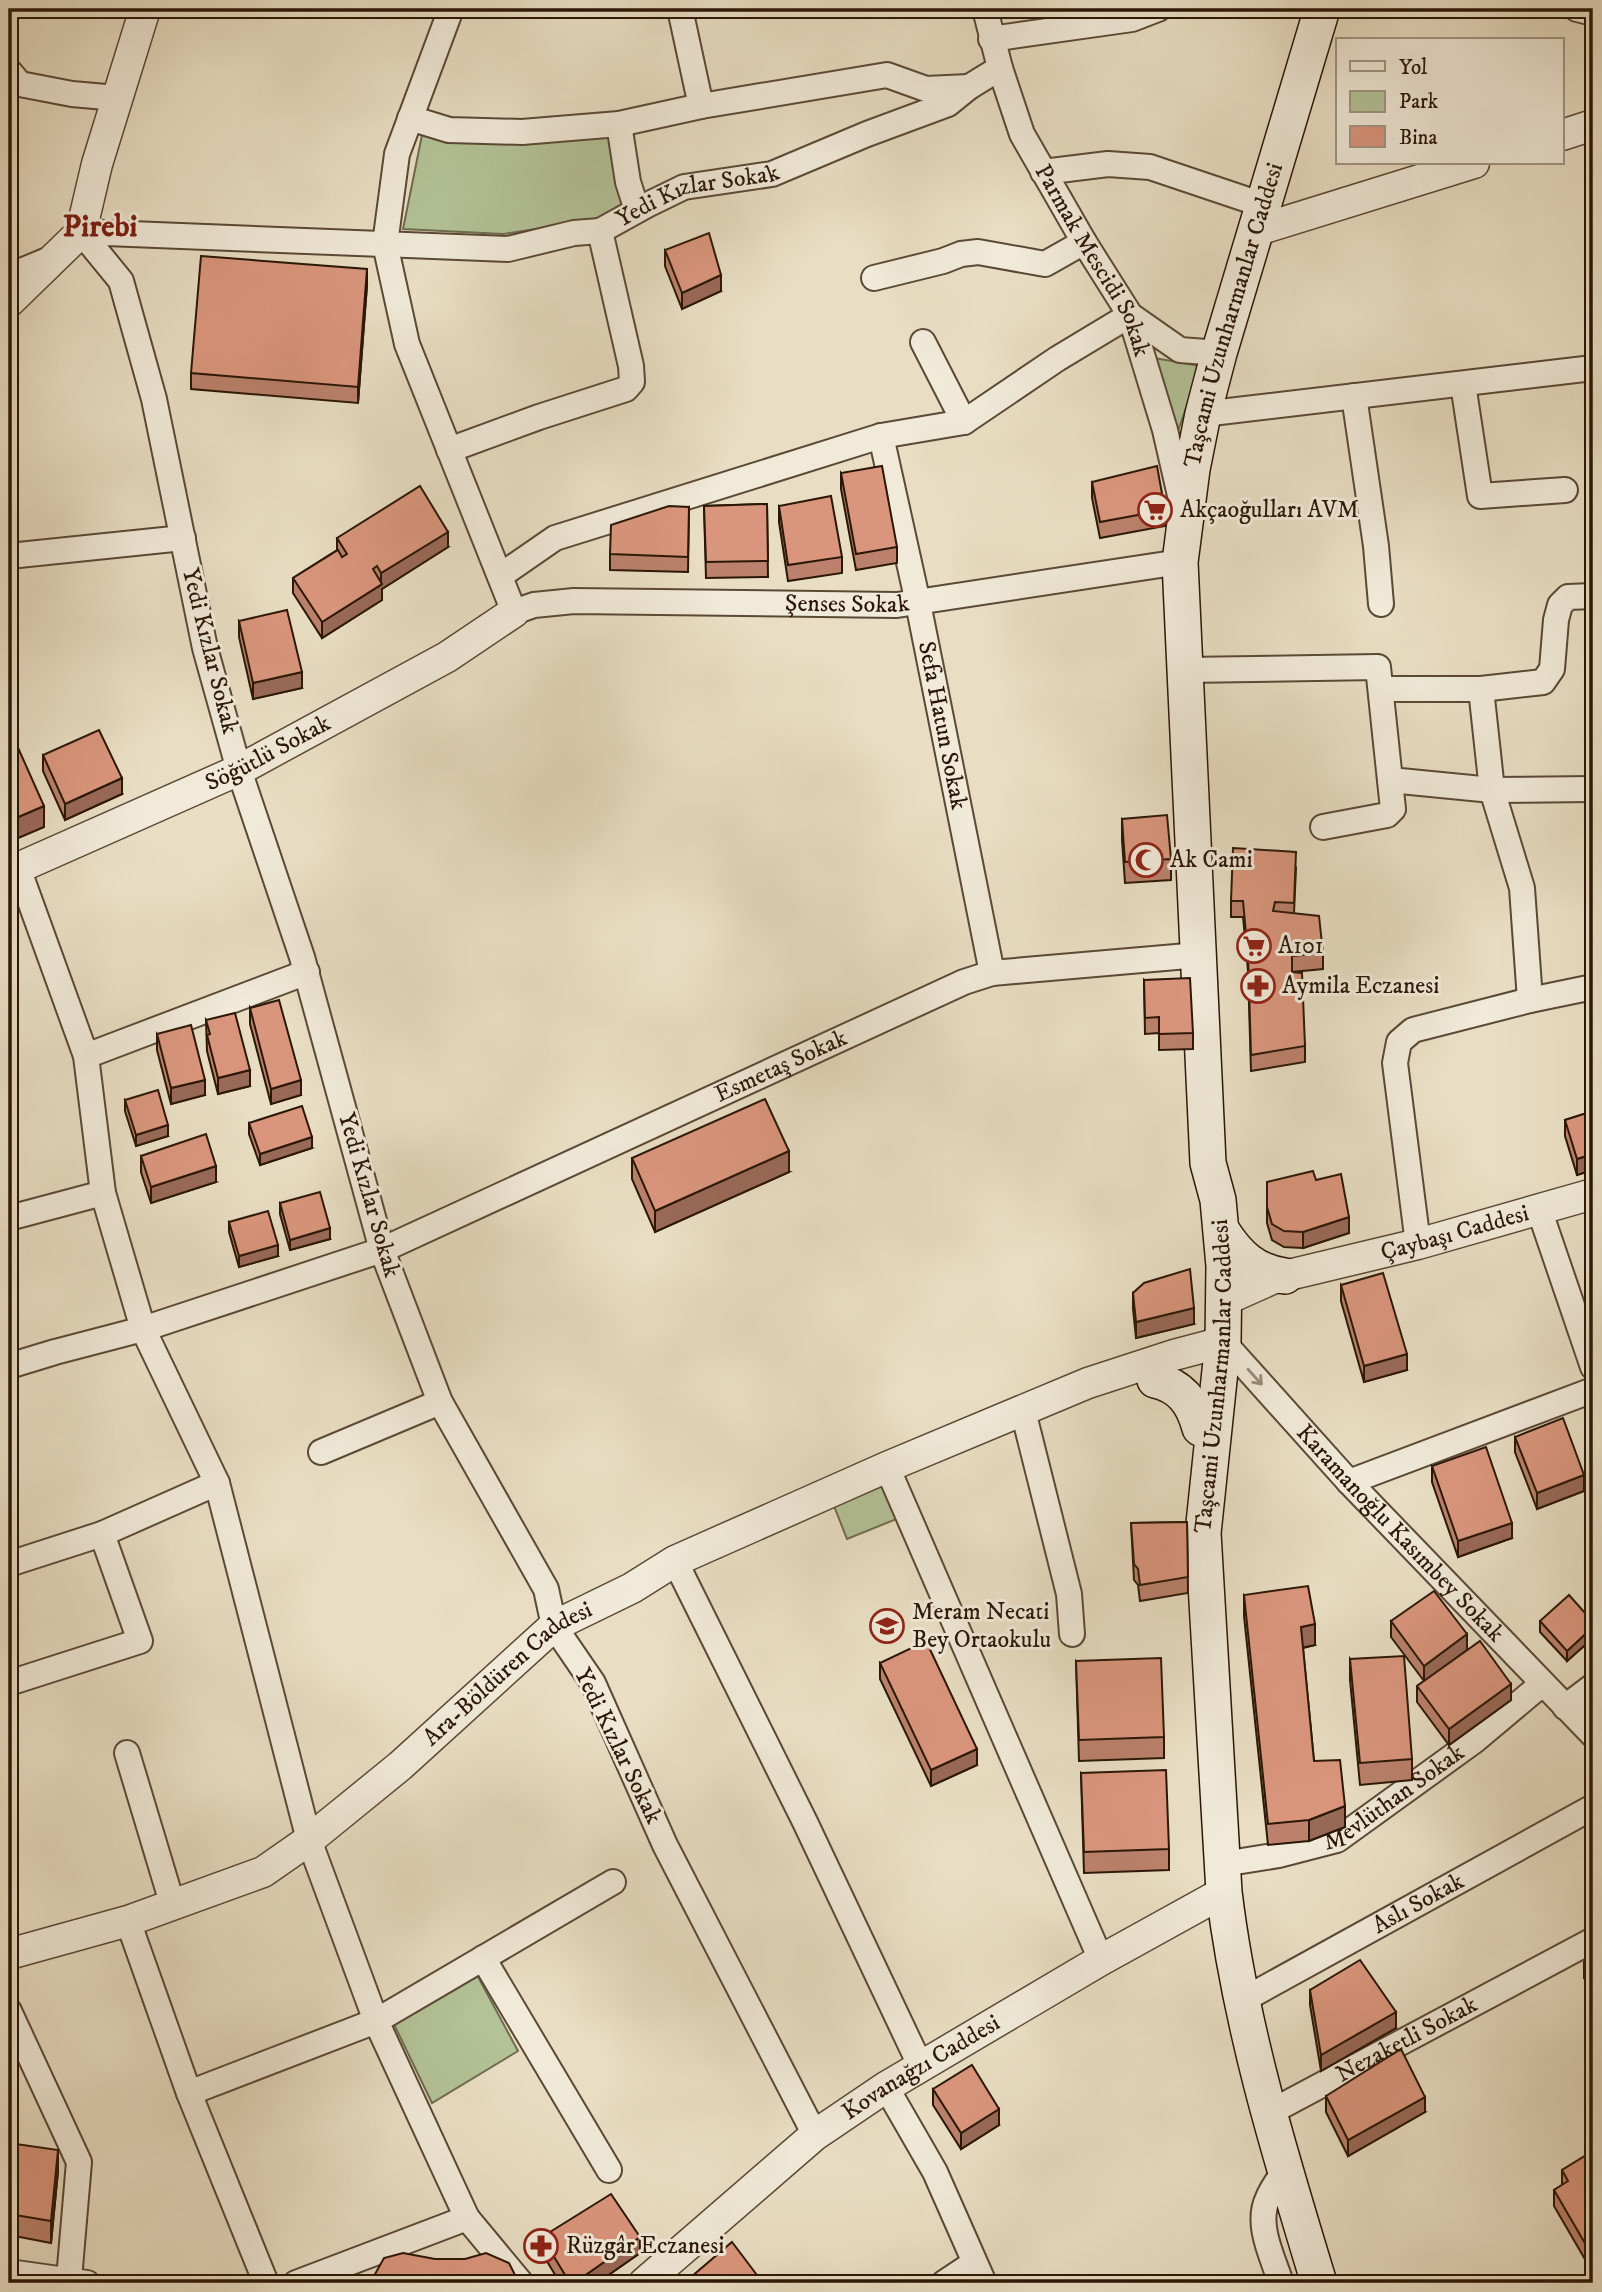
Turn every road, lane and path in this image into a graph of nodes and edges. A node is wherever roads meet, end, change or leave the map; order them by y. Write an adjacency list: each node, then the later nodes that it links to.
1 (145, 9): 13 (street)
2 (451, 9): 15 (street)
3 (680, 9): 14 (street)
4 (985, 9): 9 (street, Parmak Mescidi Sokak)
5 (1158, 9): 9 (street)
6 (1322, 9): 22 (main road, Taşcami Uzunharmanlar Caddesi)
7 (1577, 9): 8 (street)
8 (1593, 13)
9 (991, 39): 10 (street, Parmak Mescidi Sokak)
10 (1000, 68): 12 (street, Yedi Kızlar Sokak); 20 (street, Parmak Mescidi Sokak)
11 (9, 71): 13 (street)
12 (969, 86): 14 (street); 21 (street, Yedi Kızlar Sokak)
13 (117, 98): 24 (street)
14 (701, 106): 16 (street)
15 (410, 118): 16 (street); 26 (street)
16 (618, 124): 21 (street)
17 (1593, 125): 18 (street)
18 (1564, 134)
19 (1470, 164): 22 (street)
20 (1043, 172): 22 (street); 25 (street, Parmak Mescidi Sokak)
21 (637, 210): 23 (street, Yedi Kızlar Sokak)
22 (1259, 218): 33 (main road, Taşcami Uzunharmanlar Caddesi)
23 (600, 231): 26 (street, Yedi Kızlar Sokak); 40 (street)
24 (81, 232): 26 (street, Yedi Kızlar Sokak); 27 (street); 43 (street, Yedi Kızlar Sokak)
25 (1084, 242): 29 (street); 31 (street, Parmak Mescidi Sokak)
26 (386, 244): 40 (street)
27 (55, 257): 28 (street); 30 (street)
28 (9, 276)
29 (874, 278)
30 (9, 302)
31 (1130, 315): 33 (street); 38 (street); 42 (street, Parmak Mescidi Sokak)
32 (923, 342): 38 (street)
33 (1219, 354): 37 (main road, Taşcami Uzunharmanlar Caddesi)
34 (1593, 369): 35 (street)
35 (1463, 384): 36 (street); 41 (street)
36 (1354, 396): 37 (street); 49 (street)
37 (1203, 414): 42 (main road, Taşcami Uzunharmanlar Caddesi)
38 (964, 422): 39 (street)
39 (881, 436): 46 (street); 48 (street, Sefa Hatun Sokak)
40 (449, 450): 46 (street)
41 (1565, 490)
42 (1185, 519): 45 (main road, Taşcami Uzunharmanlar Caddesi)
43 (183, 538): 44 (street); 54 (street, Yedi Kızlar Sokak)
44 (9, 556)
45 (1181, 562): 48 (street, Şenses Sokak); 51 (main road, Taşcami Uzunharmanlar Caddesi)
46 (500, 576): 50 (street)
47 (1593, 596): 53 (street)
48 (918, 603): 50 (street, Şenses Sokak); 62 (street, Sefa Hatun Sokak)
49 (1381, 604)
50 (514, 612): 54 (street, Söğütlü Sokak)
51 (1185, 670): 52 (street); 60 (main road, Taşcami Uzunharmanlar Caddesi)
52 (1381, 689): 53 (street); 55 (street)
53 (1481, 689): 57 (street)
54 (239, 770): 59 (street, Söğütlü Sokak); 61 (street, Yedi Kızlar Sokak)
55 (1390, 780): 57 (street); 58 (street)
56 (1593, 789): 57 (street)
57 (1492, 790): 64 (street)
58 (1323, 827)
59 (13, 869): 65 (street)
60 (1199, 954): 62 (street, Esmetaş Sokak); 66 (main road, Taşcami Uzunharmanlar Caddesi)
61 (307, 972): 65 (street); 73 (street, Yedi Kızlar Sokak)
62 (992, 973): 73 (street, Esmetaş Sokak)
63 (1593, 987): 64 (street)
64 (1530, 1000): 72 (street)
65 (86, 1056): 67 (street)
66 (1208, 1163): 71 (main road, Taşcami Uzunharmanlar Caddesi); 76 (main road)
67 (103, 1193): 70 (street); 75 (street)
68 (1593, 1194): 69 (street, Çaybaşı Caddesi)
69 (1539, 1209): 72 (street, Çaybaşı Caddesi); 78 (street)
70 (9, 1218)
71 (1222, 1231): 74 (main road); 76 (main road, Taşcami Uzunharmanlar Caddesi)
72 (1418, 1244): 74 (street, Çaybaşı Caddesi)
73 (382, 1250): 75 (street, Esmetaş Sokak); 81 (street, Yedi Kızlar Sokak)
74 (1299, 1274): 76 (street, Çaybaşı Caddesi)
75 (143, 1329): 77 (street, Esmetaş Sokak); 87 (street)
76 (1217, 1338): 79 (street, Ara-Böldüren Caddesi); 82 (street, Ara-Böldüren Caddesi); 83 (main road); 86 (street, Karamanoğlu Kasımbey Sokak, one-way to 86); 88 (main road, Taşcami Uzunharmanlar Caddesi)
77 (9, 1366)
78 (1593, 1367)
79 (1155, 1380): 82 (street, Ara-Böldüren Caddesi); 83 (main road)
80 (1593, 1390): 86 (street)
81 (440, 1402): 84 (street); 92 (street, Yedi Kızlar Sokak)
82 (1023, 1412): 85 (street, Ara-Böldüren Caddesi); 93 (street)
83 (1200, 1428): 88 (main road)
84 (321, 1452)
85 (887, 1467): 90 (street, Ara-Böldüren Caddesi); 109 (street)
86 (1349, 1482): 95 (street, Karamanoğlu Kasımbey Sokak)
87 (217, 1483): 89 (street); 101 (street)
88 (1203, 1533): 102 (main road, Taşcami Uzunharmanlar Caddesi)
89 (102, 1534): 91 (street); 94 (street)
90 (675, 1561): 92 (street, Ara-Böldüren Caddesi); 113 (street)
91 (9, 1564)
92 (554, 1626): 101 (street, Ara-Böldüren Caddesi); 117 (street, Yedi Kızlar Sokak)
93 (1072, 1634)
94 (9, 1684)
95 (1542, 1684): 97 (street, Karamanoğlu Kasımbey Sokak); 102 (street, Mevlüthan Sokak)
96 (1593, 1686): 97 (street)
97 (1565, 1707): 98 (street, Karamanoğlu Kasımbey Sokak)
98 (1593, 1735)
99 (127, 1753): 104 (street)
100 (1593, 1807): 110 (street, Aslı Sokak)
101 (309, 1840): 104 (street, Ara-Böldüren Caddesi); 112 (street)
102 (1224, 1878): 109 (street, Kovanağzı Caddesi); 110 (main road, Taşcami Uzunharmanlar Caddesi)
103 (613, 1882): 108 (street)
104 (173, 1906): 105 (street, Ara-Böldüren Caddesi)
105 (128, 1921): 107 (street, Ara-Böldüren Caddesi); 115 (street)
106 (1593, 1940): 116 (street, Nezaketli Sokak)
107 (9, 1954)
108 (483, 1958): 112 (street); 118 (street)
109 (1101, 1960): 113 (street, Kovanağzı Caddesi)
110 (1243, 2000): 116 (main road, Taşcami Uzunharmanlar Caddesi)
111 (9, 2011): 123 (street)
112 (376, 2021): 115 (street); 120 (street)
113 (921, 2067): 114 (street, Kovanağzı Caddesi)
114 (886, 2087): 117 (street, Kovanağzı Caddesi); 122 (street)
115 (189, 2093): 124 (street)
116 (1269, 2113): 119 (main road, Taşcami Uzunharmanlar Caddesi)
117 (815, 2135): 127 (street, Kovanağzı Caddesi)
118 (609, 2170)
119 (1285, 2170): 129 (street); 130 (main road, Taşcami Uzunharmanlar Caddesi)
120 (467, 2218): 125 (street); 126 (street)
121 (9, 2273): 123 (street)
122 (979, 2273): 128 (street)
123 (78, 2281)
124 (266, 2283)
125 (296, 2283)
126 (521, 2283)
127 (644, 2283)
128 (944, 2283)
129 (1281, 2283)
130 (1319, 2283)

